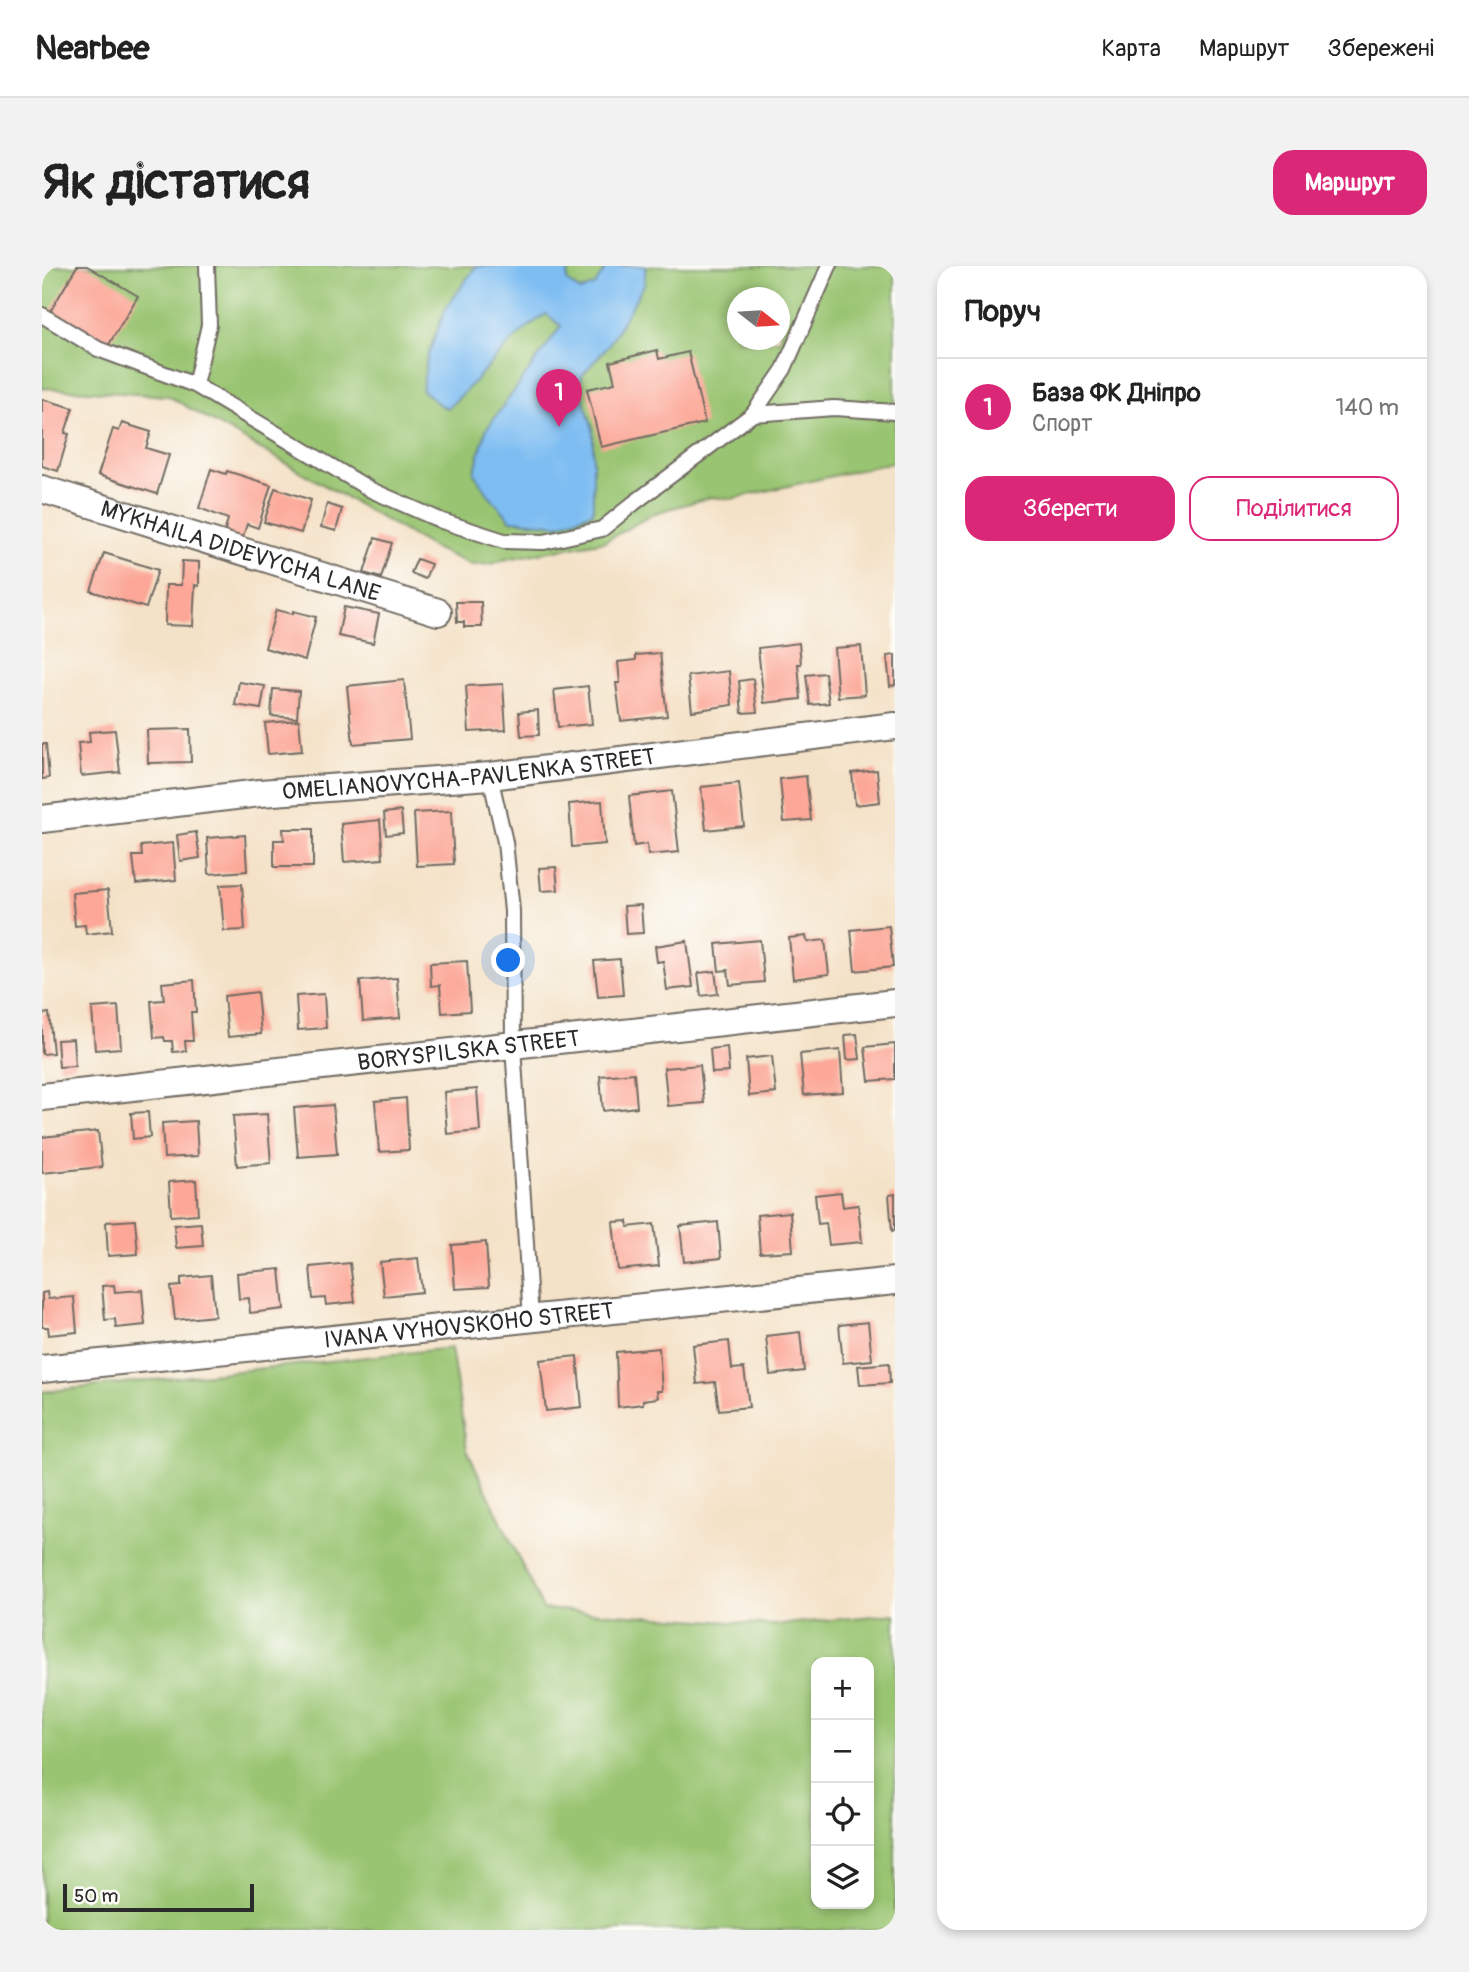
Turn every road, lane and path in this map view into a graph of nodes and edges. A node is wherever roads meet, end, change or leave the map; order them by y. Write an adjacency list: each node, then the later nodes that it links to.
1 (208, 266): 4 (lane)
2 (829, 266): 6 (lane)
3 (42, 316): 4 (lane)
4 (195, 385): 6 (lane)
5 (895, 412): 6 (lane)
6 (753, 414)
7 (42, 489): 8 (street, MYKHAILA DIDEVYCHA LANE)
8 (438, 612)
9 (895, 726): 10 (street, OMELIANOVYCHA-PAVLENKA STREET)
10 (490, 776): 11 (street, OMELIANOVYCHA-PAVLENKA STREET); 13 (lane)
11 (42, 818)
12 (895, 1003): 13 (street, BORYSPILSKA STREET)
13 (513, 1046): 14 (street, BORYSPILSKA STREET); 16 (lane)
14 (42, 1097)
15 (895, 1281): 16 (street, IVANA VYHOVSKOHO STREET)
16 (531, 1319): 17 (street, IVANA VYHOVSKOHO STREET)
17 (42, 1369)

